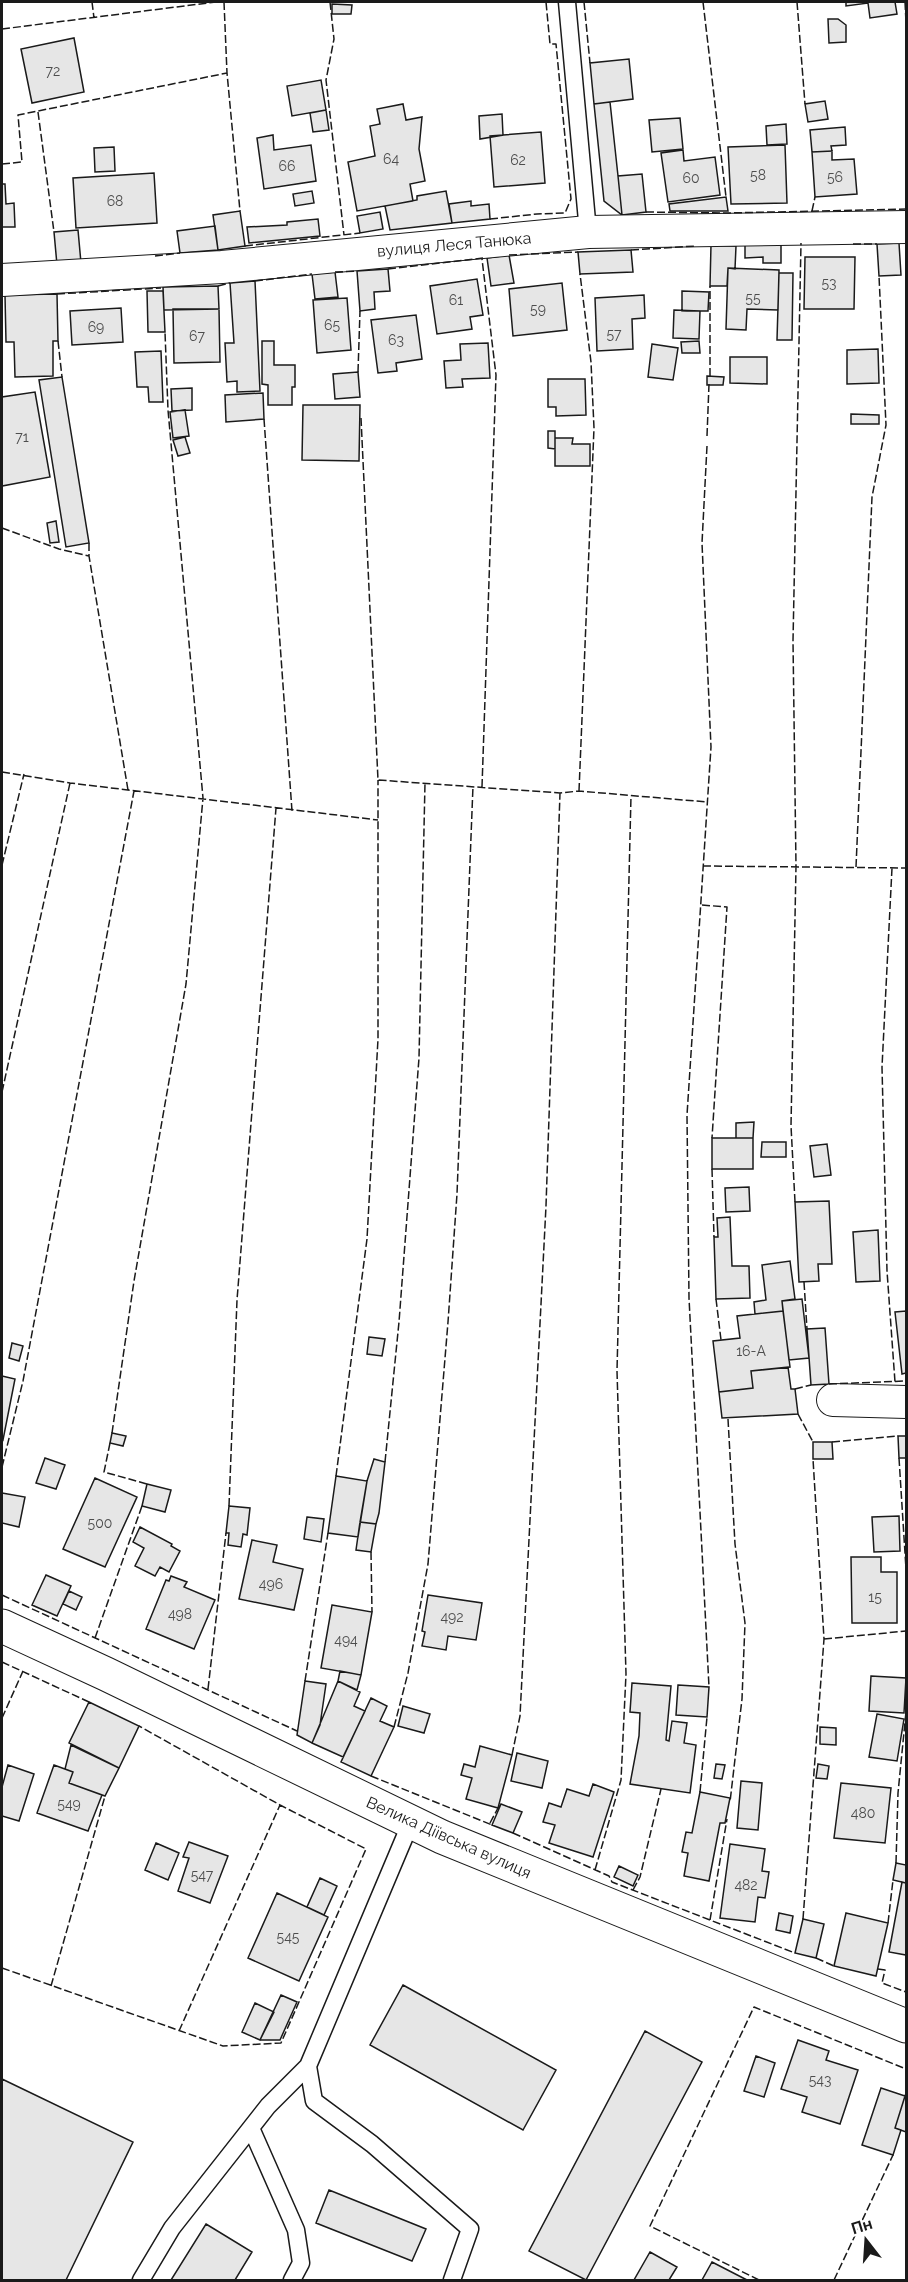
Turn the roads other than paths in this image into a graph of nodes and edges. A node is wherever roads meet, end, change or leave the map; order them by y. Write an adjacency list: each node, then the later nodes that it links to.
1 (567, 2): 3 (lane)
2 (906, 227): 3 (street, вулиця Леся Танюка)
3 (588, 232): 4 (street, вулиця Леся Танюка)
4 (2, 280)
5 (833, 1400): 6 (street)
6 (906, 1402)
7 (2, 1626): 8 (street, Велика Діївська вулиця)
8 (411, 1822): 9 (street, Велика Діївська вулиця); 10 (lane)
9 (906, 2026)
10 (308, 2066): 11 (lane); 14 (lane)
11 (251, 2128): 12 (lane); 13 (lane)
12 (141, 2280)
13 (292, 2280)
14 (452, 2280)

